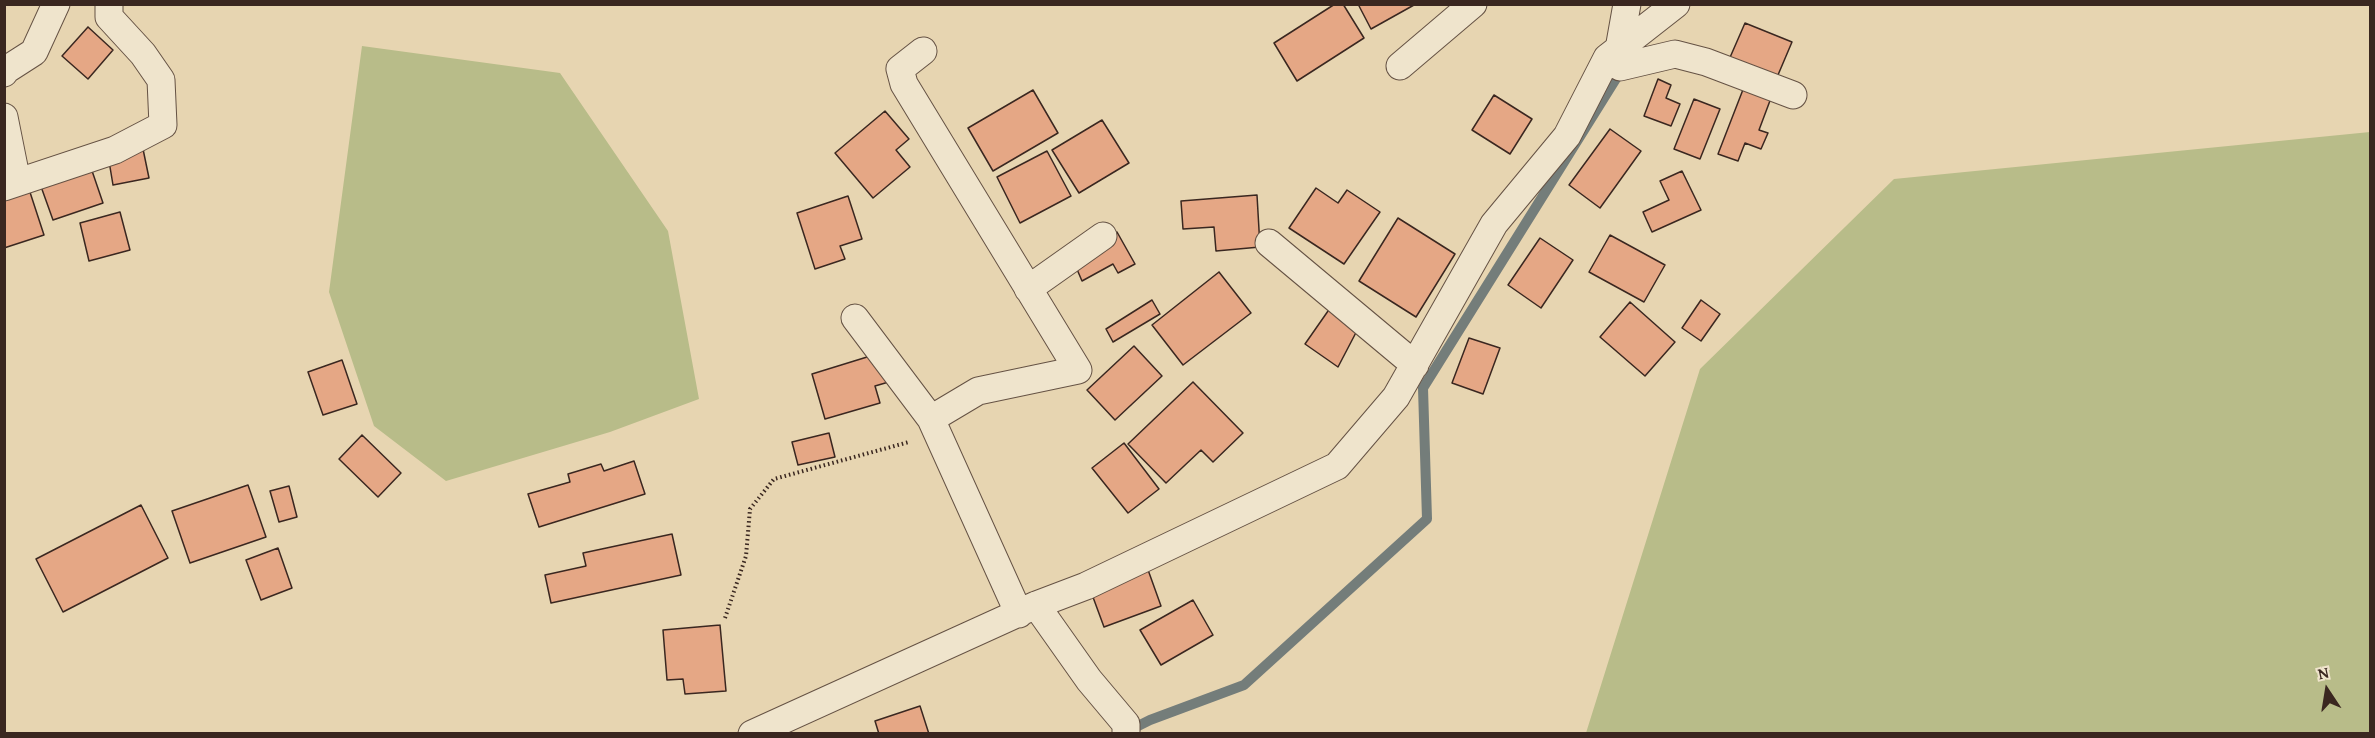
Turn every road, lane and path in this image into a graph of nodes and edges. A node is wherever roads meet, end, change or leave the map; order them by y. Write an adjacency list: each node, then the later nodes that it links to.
1 (56, 4): 9 (street)
2 (109, 4): 12 (street)
3 (1473, 4): 8 (street)
4 (1627, 4): 7 (street)
5 (1676, 4): 7 (street)
6 (923, 51): 15 (street)
7 (1615, 58): 10 (street); 17 (street)
8 (1400, 66)
9 (4, 73)
10 (1793, 95)
11 (4, 117): 12 (street)
12 (11, 185)
13 (1102, 236): 15 (street)
14 (1269, 243): 17 (street)
15 (1028, 289): 18 (street)
16 (855, 318): 18 (street)
17 (1415, 365): 19 (street)
18 (931, 419): 19 (street); 20 (path)
19 (1028, 610): 21 (street); 22 (street)
20 (725, 618)
21 (1126, 729)
22 (752, 734)

